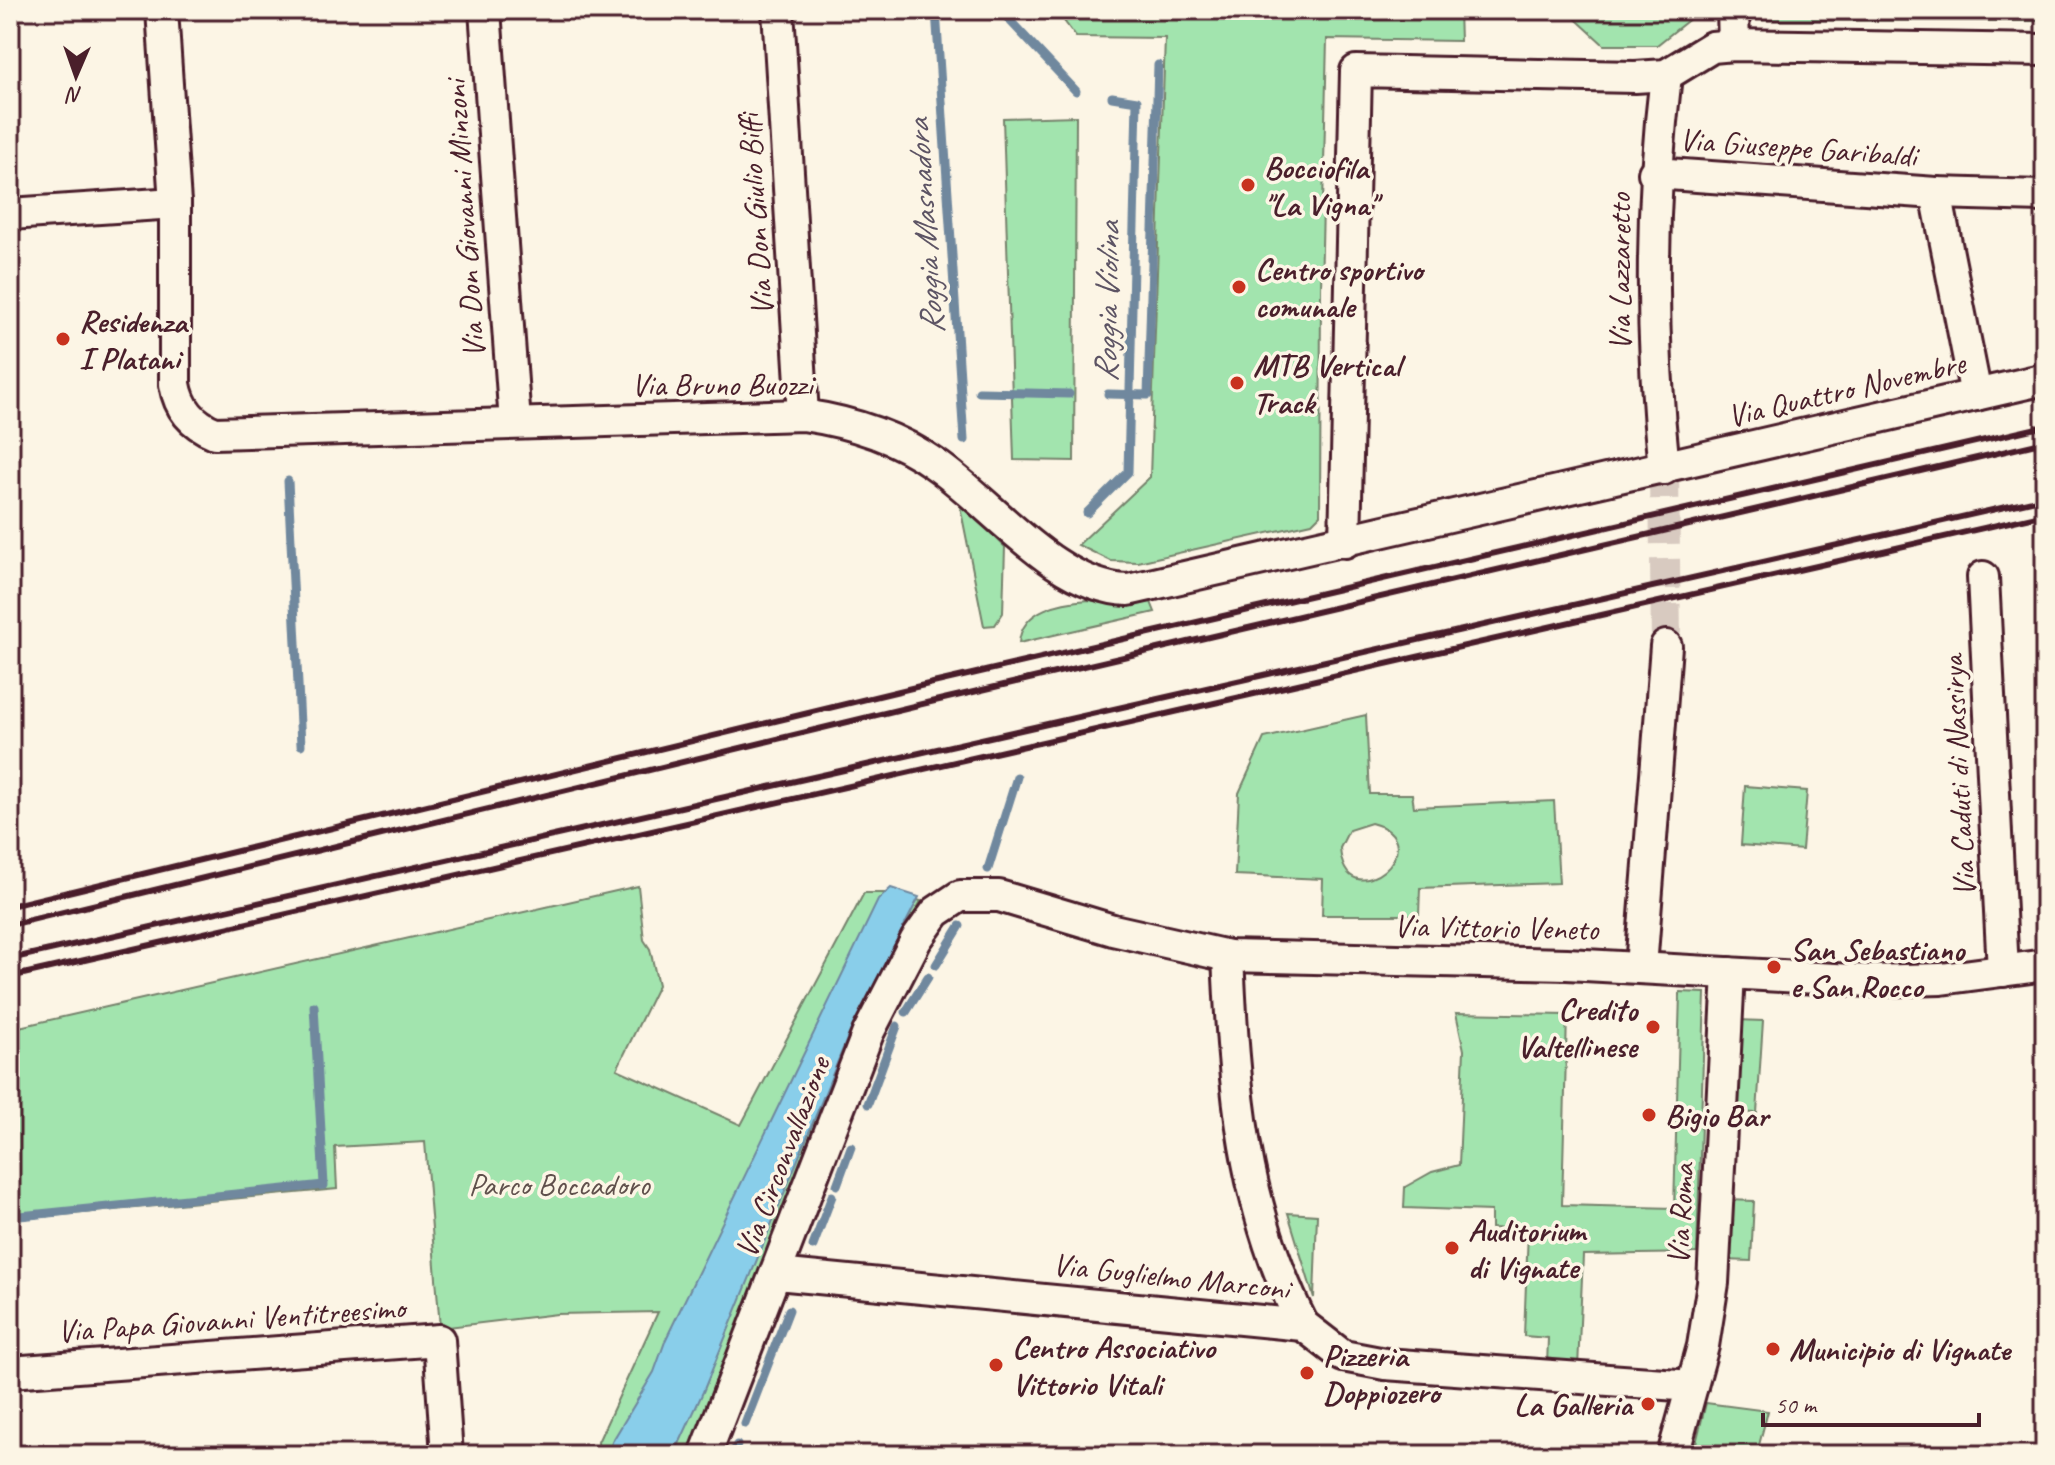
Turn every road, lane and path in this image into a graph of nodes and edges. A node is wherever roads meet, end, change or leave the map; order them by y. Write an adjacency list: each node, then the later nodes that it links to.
1 (162, 10): 11 (street)
2 (485, 10): 16 (street, Via Don Giovanni Minzoni)
3 (778, 10): 15 (street, Via Don Giulio Biffi)
4 (1733, 10): 5 (street)
5 (1734, 45): 6 (street); 7 (street)
6 (2045, 50)
7 (1666, 75): 8 (street, Via Lazzaretto); 18 (street)
8 (1654, 173): 9 (street, Via Giuseppe Garibaldi); 17 (street, Via Lazzaretto)
9 (1936, 193): 10 (street, Via Giuseppe Garibaldi); 14 (street, Via Giuseppe Garibaldi)
10 (2045, 196)
11 (175, 203): 12 (street); 16 (street, Via Bruno Buozzi)
12 (10, 214)
13 (2045, 379): 14 (street, Via Quattro Novembre)
14 (1976, 395): 17 (street, Via Quattro Novembre)
15 (803, 415): 16 (street, Via Bruno Buozzi); 18 (street, Via Bruno Buozzi)
16 (515, 423)
17 (1664, 469): 18 (street, Via Quattro Novembre)
18 (1345, 542)
19 (1983, 577): 25 (street, Via Caduti di Nassirya)
20 (1666, 646): 24 (street)
21 (953, 900): 22 (street, Via Vittorio Veneto); 27 (street, Via Circonvallazione)
22 (1228, 956): 24 (street, Via Vittorio Veneto); 28 (street)
23 (2045, 965): 25 (street, Via Vittorio Veneto)
24 (1641, 967): 26 (street, Via Vittorio Veneto)
25 (2003, 971): 26 (street, Via Vittorio Veneto)
26 (1729, 973): 30 (street, Via Roma)
27 (777, 1274): 28 (street, Via Guglielmo Marconi); 32 (street, Via Circonvallazione)
28 (1303, 1325): 30 (street, Via Guglielmo Marconi)
29 (10, 1372): 31 (street, Via Papa Giovanni Ventitreesimo)
30 (1692, 1386): 33 (street, Via Roma)
31 (447, 1455)
32 (705, 1455)
33 (1673, 1455)

